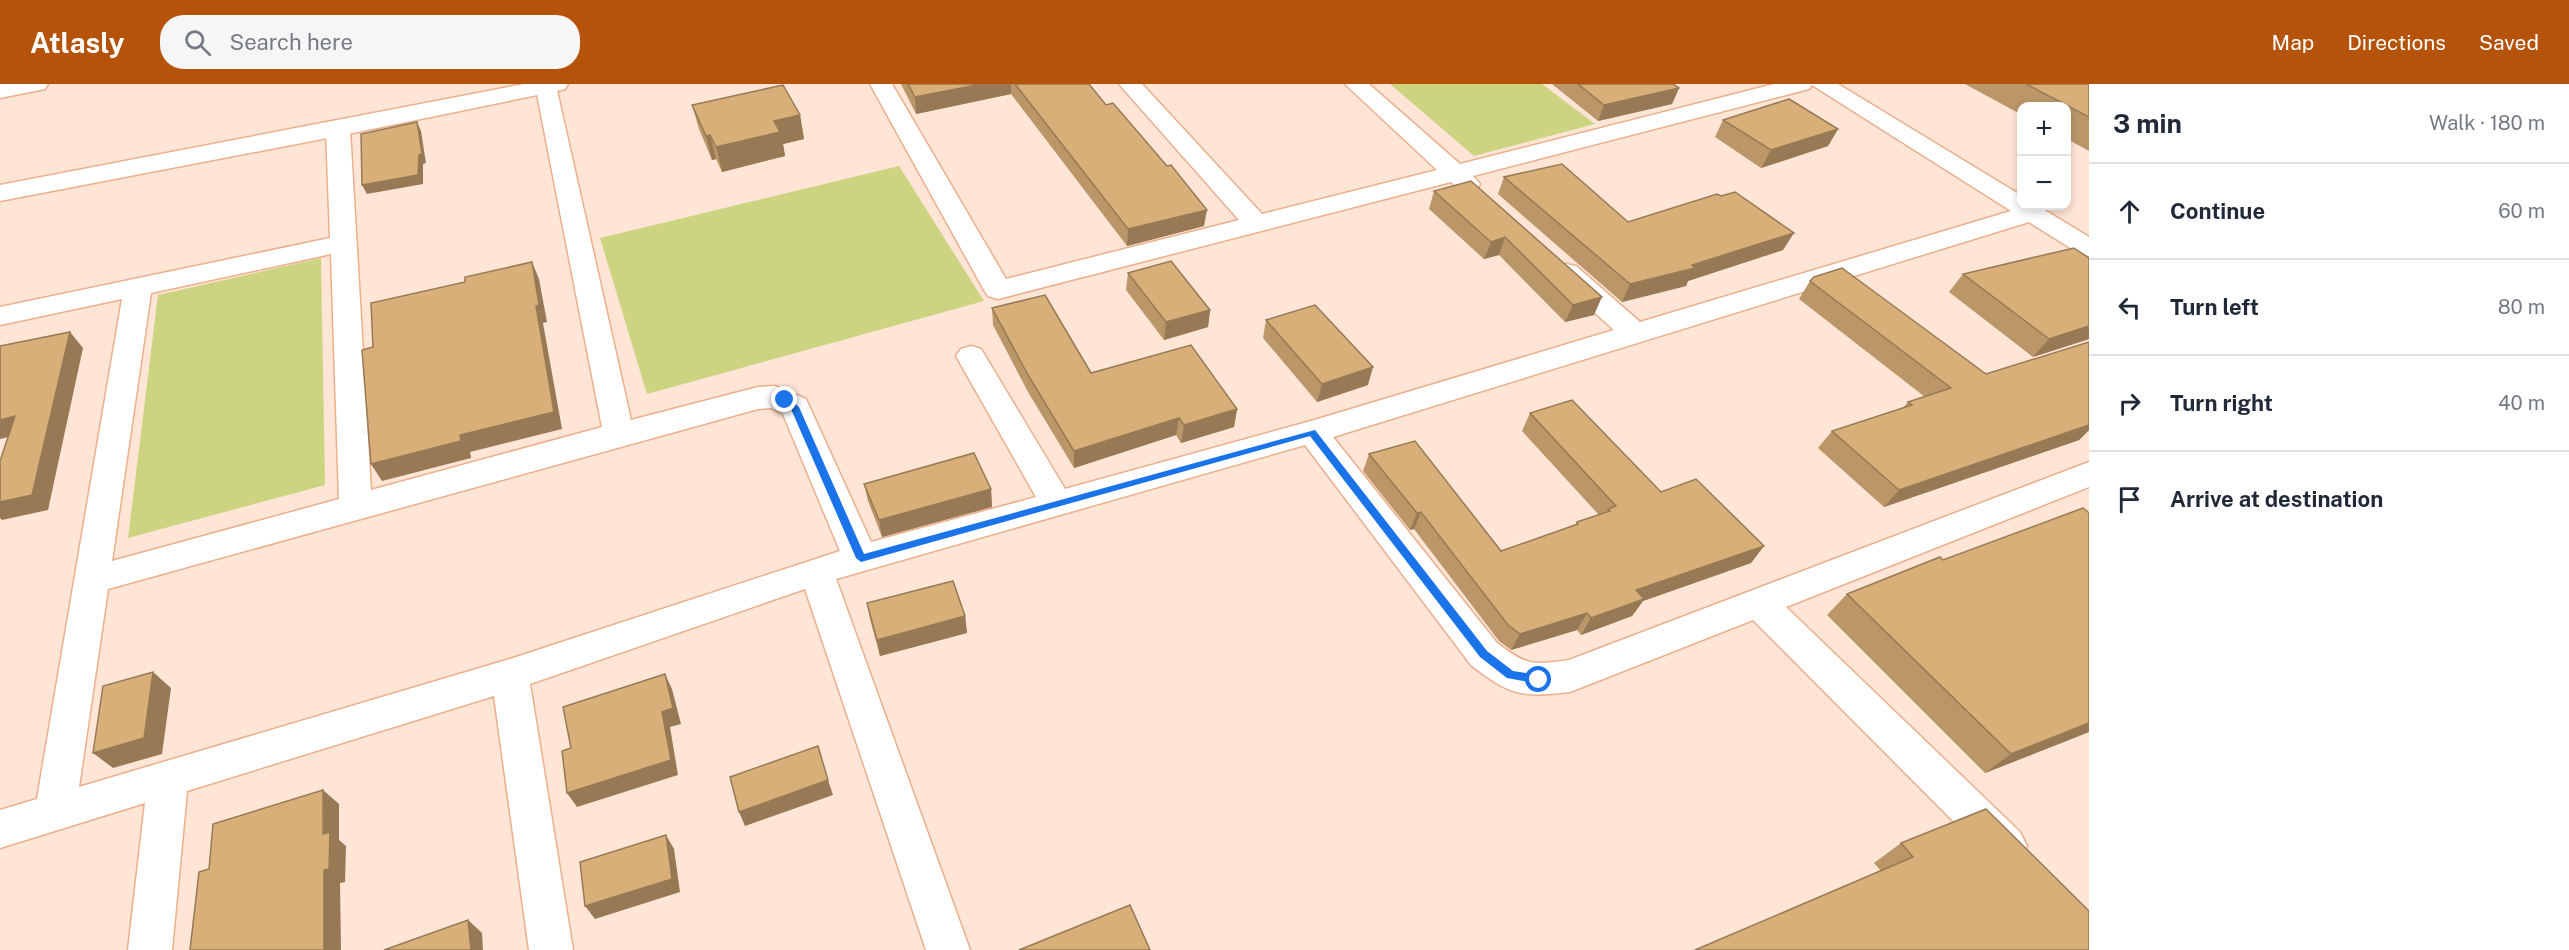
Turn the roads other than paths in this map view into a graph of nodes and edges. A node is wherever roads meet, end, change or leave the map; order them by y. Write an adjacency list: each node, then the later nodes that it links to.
1 (37, 84): 8 (street)
2 (881, 84): 14 (street)
3 (1130, 84): 14 (street)
4 (1356, 84): 10 (street)
5 (1801, 84): 10 (street)
6 (1822, 84): 13 (street)
7 (551, 85): 9 (street); 23 (street)
8 (0, 91)
9 (338, 129): 11 (street); 15 (street)
10 (1454, 172): 12 (street); 14 (street)
11 (0, 193)
12 (1489, 203)
13 (2032, 213): 16 (street); 20 (street)
14 (1257, 224)
15 (343, 243): 18 (street); 26 (street)
16 (2089, 248)
17 (1549, 256): 20 (street)
18 (138, 286): 19 (street); 29 (street)
19 (0, 316)
20 (1635, 333): 22 (street)
21 (971, 356): 25 (street)
22 (1312, 432): 25 (street); 30 (street)
23 (619, 434): 26 (street); 27 (street)
24 (2082, 485): 30 (street)
25 (1056, 502): 27 (street)
26 (356, 507): 29 (street)
27 (861, 558): 28 (street)
28 (816, 571): 31 (street); 38 (street)
29 (92, 580): 33 (street)
30 (1759, 603): 35 (street)
31 (510, 675): 32 (street); 37 (street)
32 (168, 779): 33 (street); 36 (street)
33 (55, 814): 34 (street)
34 (0, 829)
35 (2030, 869)
36 (150, 950)
37 (551, 950)
38 (948, 950)

